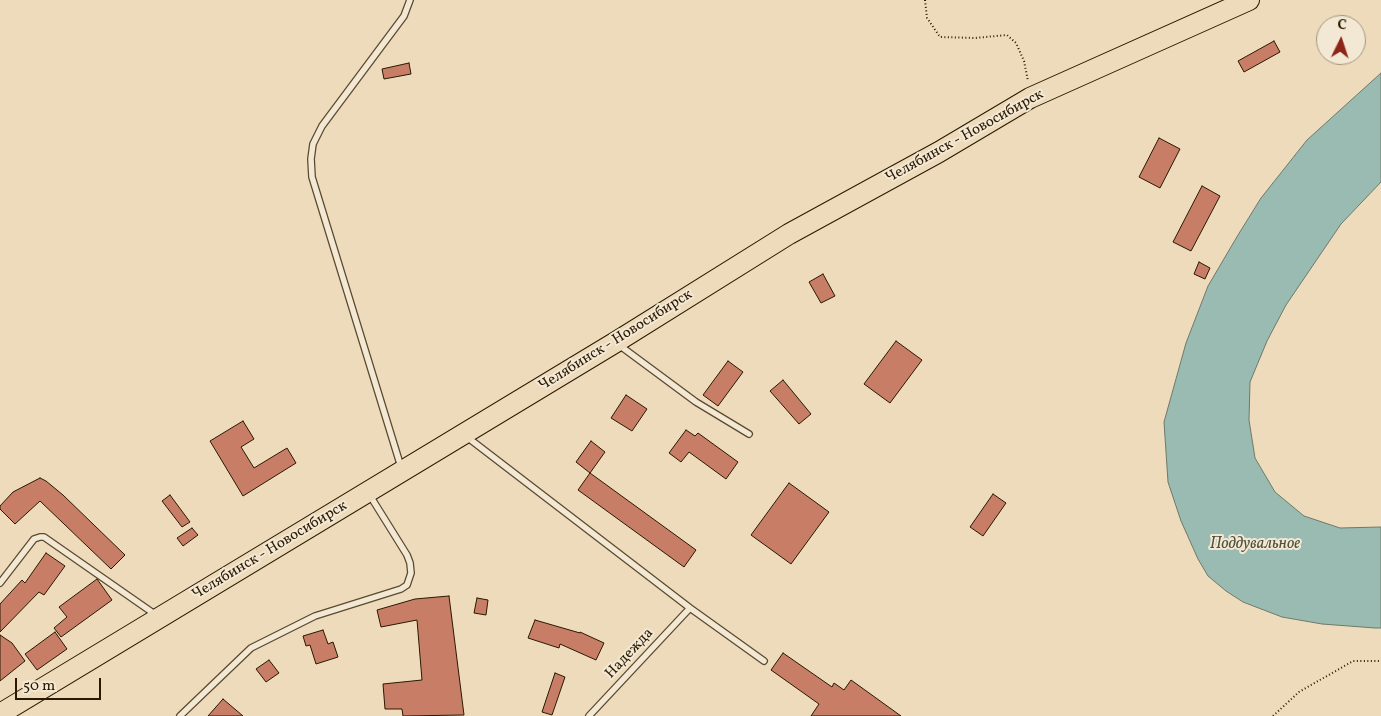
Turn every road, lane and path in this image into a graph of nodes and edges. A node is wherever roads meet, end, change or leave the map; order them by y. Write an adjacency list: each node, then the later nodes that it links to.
1 (410, 0): 8 (lane)
2 (924, 0): 4 (path)
3 (1249, 0): 4 (highway, Челябинск - Новосибирск)
4 (1030, 98): 5 (highway, Челябинск - Новосибирск)
5 (616, 342): 6 (highway, Челябинск - Новосибирск); 7 (lane)
6 (464, 434): 8 (highway, Челябинск - Новосибирск); 11 (lane)
7 (749, 434)
8 (402, 471): 9 (highway, Челябинск - Новосибирск)
9 (368, 492): 12 (highway, Челябинск - Новосибирск); 16 (lane)
10 (0, 584): 12 (lane)
11 (690, 608): 13 (lane); 17 (lane, Надежда)
12 (160, 617): 15 (highway, Челябинск - Новосибирск)
13 (764, 661)
14 (1381, 661): 18 (path)
15 (0, 714)
16 (180, 716)
17 (589, 716)
18 (1273, 716)

